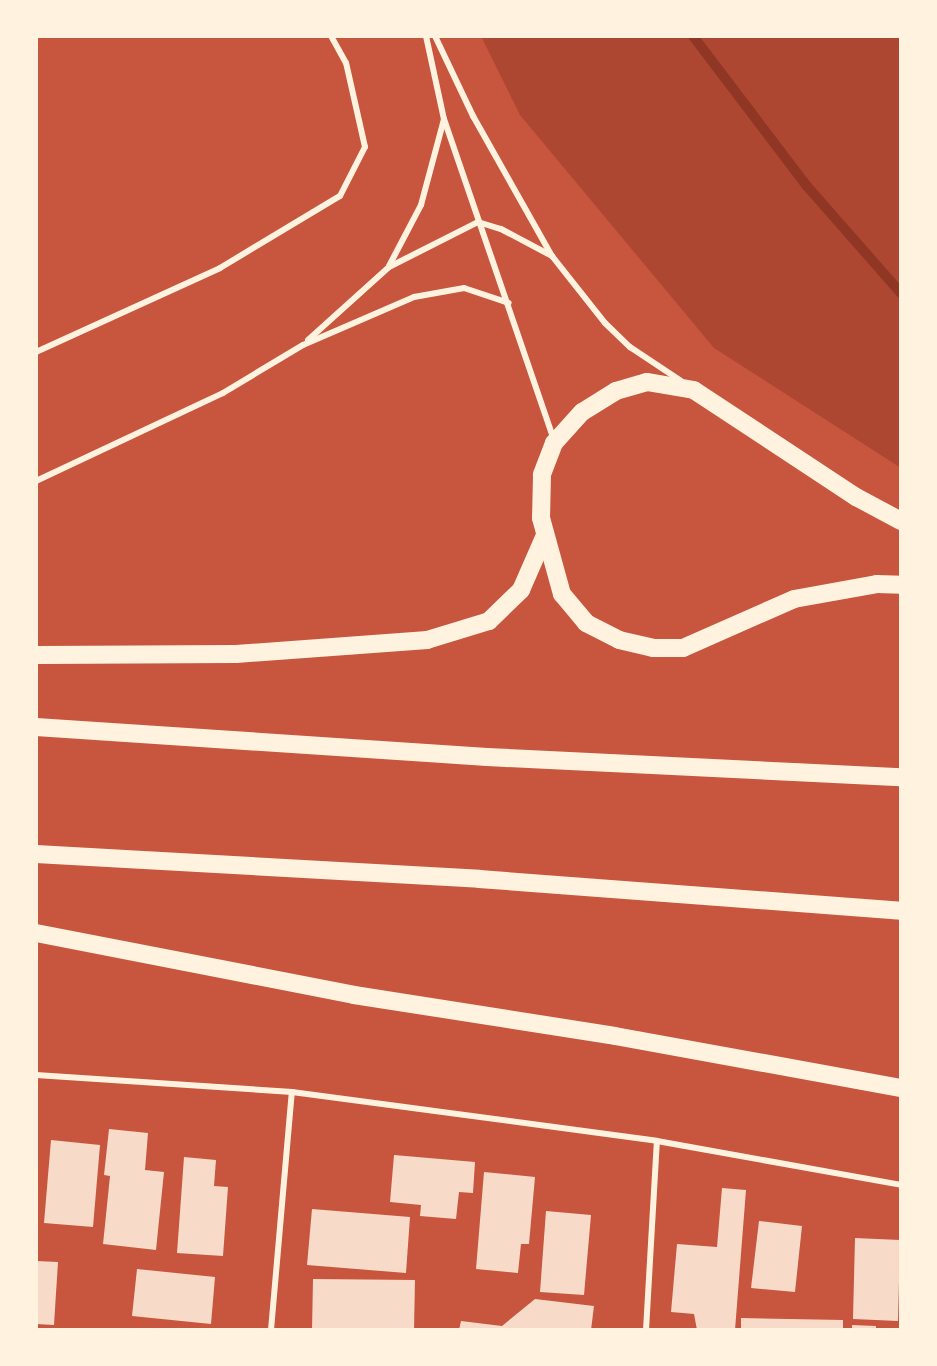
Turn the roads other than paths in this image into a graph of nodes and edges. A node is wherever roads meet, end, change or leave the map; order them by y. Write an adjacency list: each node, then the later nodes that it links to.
1 (331, 36): 10 (street)
2 (426, 36): 4 (street)
3 (435, 36): 6 (street)
4 (444, 119): 5 (street); 7 (street)
5 (478, 222): 6 (street); 7 (street); 8 (street)
6 (552, 256): 11 (street)
7 (389, 267): 9 (street)
8 (509, 303): 9 (street); 12 (street)
9 (303, 345): 13 (street)
10 (36, 352)
11 (694, 390): 12 (highway); 14 (highway)
12 (555, 443): 15 (highway)
13 (36, 481)
14 (901, 521)
15 (545, 536): 16 (highway); 17 (highway)
16 (901, 585)
17 (36, 655)
18 (36, 727): 19 (highway)
19 (901, 777)
20 (36, 854): 21 (highway)
21 (901, 911)
22 (36, 933): 24 (highway)
23 (36, 1075): 25 (street)
24 (901, 1088)
25 (292, 1092): 26 (street); 28 (street)
26 (657, 1141): 27 (street); 29 (street)
27 (901, 1185)
28 (271, 1330)
29 (646, 1330)

